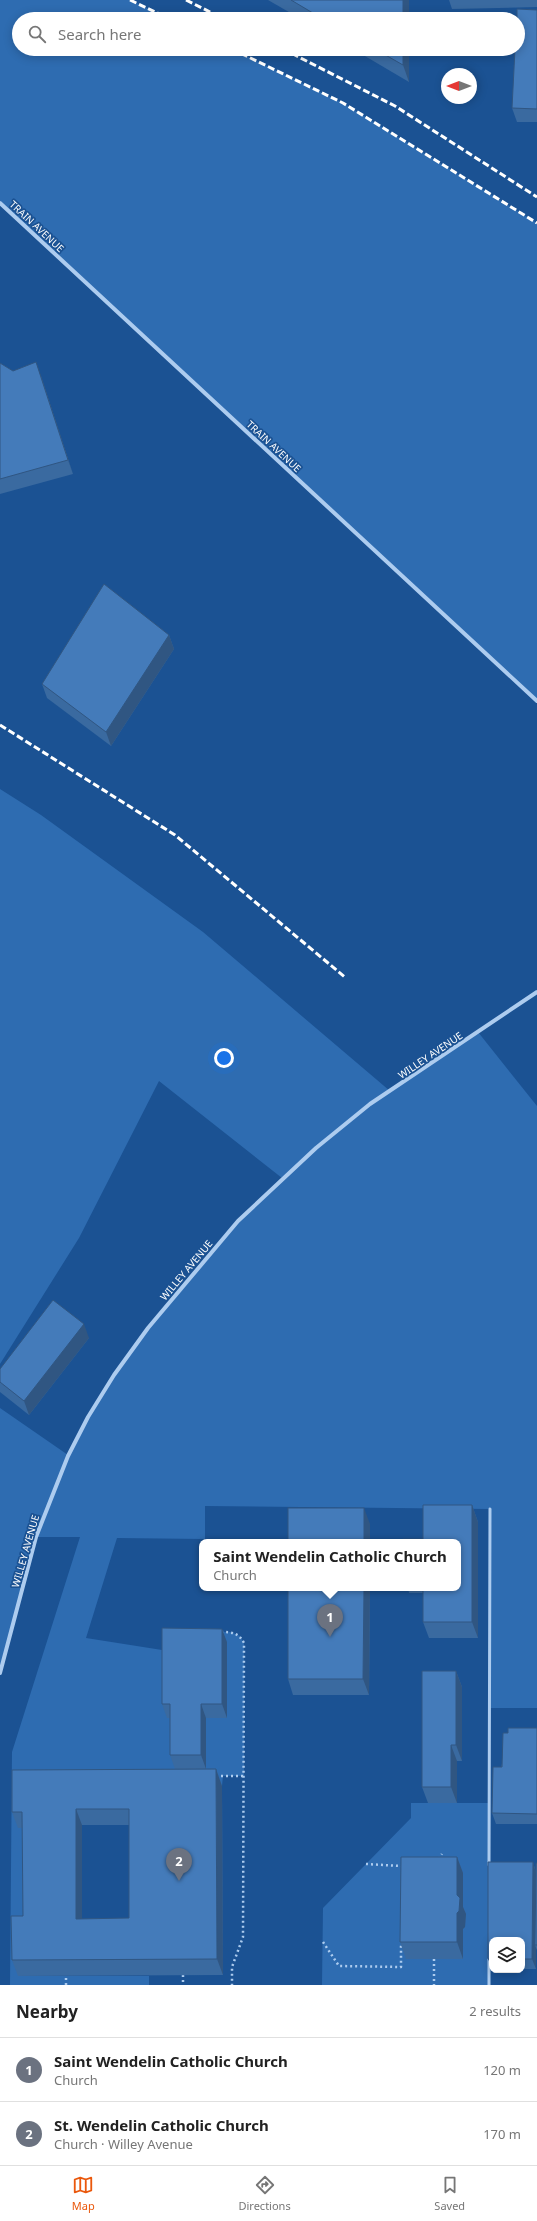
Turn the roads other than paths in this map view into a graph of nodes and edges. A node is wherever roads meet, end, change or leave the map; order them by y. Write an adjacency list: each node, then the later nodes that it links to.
1 (0, 203): 2 (street, TRAIN AVENUE)
2 (537, 701)
3 (537, 992): 5 (street, WILLEY AVENUE)
4 (490, 1509): 6 (lane)
5 (0, 1673)
6 (489, 1866)
7 (489, 1973): 8 (lane)
8 (489, 1985)

